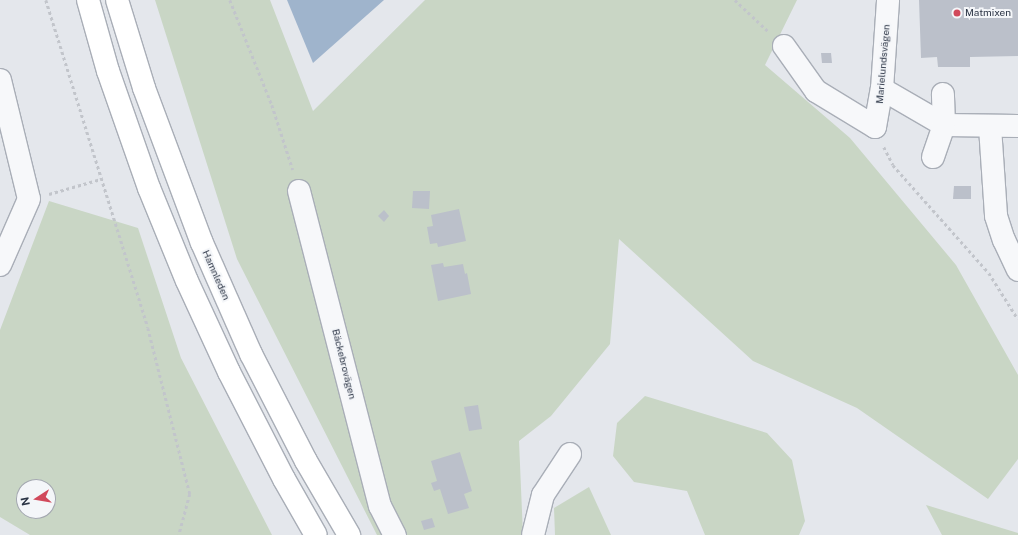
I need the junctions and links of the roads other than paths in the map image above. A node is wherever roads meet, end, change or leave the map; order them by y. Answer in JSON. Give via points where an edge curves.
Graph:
{"nodes":[{"id":1,"x":88,"y":0,"type":"edge"},
{"id":2,"x":117,"y":0,"type":"edge"},
{"id":3,"x":888,"y":0,"type":"edge"},
{"id":4,"x":784,"y":46,"type":"road end"},
{"id":5,"x":0,"y":80,"type":"edge"},
{"id":6,"x":882,"y":89,"type":"junction"},
{"id":7,"x":943,"y":94,"type":"dead end"},
{"id":8,"x":944,"y":125,"type":"junction"},
{"id":9,"x":1018,"y":126,"type":"edge"},
{"id":10,"x":990,"y":127,"type":"junction"},
{"id":11,"x":933,"y":157,"type":"dead end"},
{"id":12,"x":299,"y":191,"type":"road end"},
{"id":13,"x":1011,"y":240,"type":"edge"},
{"id":14,"x":0,"y":265,"type":"edge"},
{"id":15,"x":1018,"y":270,"type":"edge"},
{"id":16,"x":570,"y":454,"type":"dead end"},
{"id":17,"x":530,"y":534,"type":"edge"},
{"id":18,"x":316,"y":535,"type":"edge"},
{"id":19,"x":349,"y":535,"type":"edge"},
{"id":20,"x":395,"y":535,"type":"edge"}],
"edges":[{"from":1,"to":18,"type":"main road","via":[[108,71],[146,181],[186,281],[233,380]]},
{"from":2,"to":19,"type":"main road","name":"Hamnleden","via":[[144,88],[202,243],[251,354],[306,461]]},
{"from":3,"to":6,"type":"street","name":"Marielundsvägen"},
{"from":4,"to":6,"type":"street","name":"Marielundsvägen","via":[[816,91],[876,127]]},
{"from":5,"to":14,"type":"street","via":[[30,199]]},
{"from":6,"to":8,"type":"street"},
{"from":7,"to":8,"type":"street"},
{"from":8,"to":10,"type":"street"},
{"from":8,"to":11,"type":"street"},
{"from":9,"to":10,"type":"street"},
{"from":10,"to":13,"type":"street","via":[[996,216]]},
{"from":12,"to":20,"type":"street","name":"Bäckebrovägen","via":[[380,506]]},
{"from":13,"to":15,"type":"street"},
{"from":16,"to":17,"type":"street","via":[[543,495]]}]}
